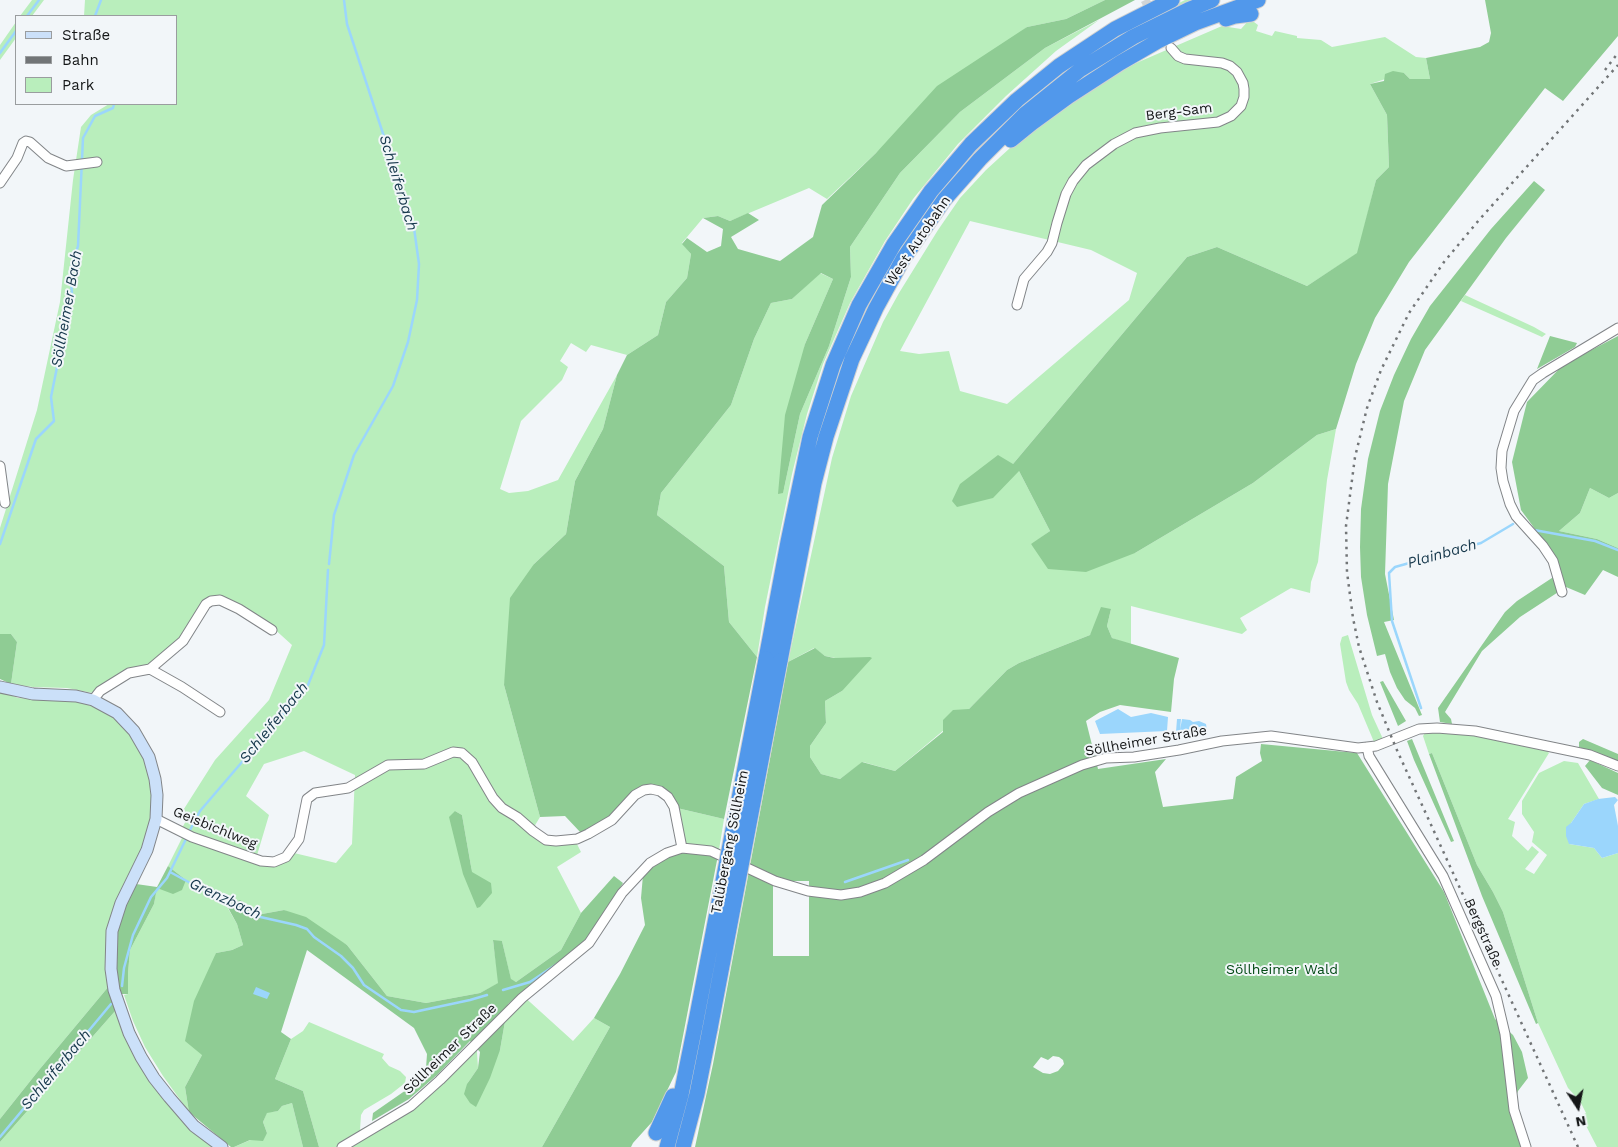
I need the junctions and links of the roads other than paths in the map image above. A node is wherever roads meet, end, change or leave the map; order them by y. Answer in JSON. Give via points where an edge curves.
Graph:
{"nodes":[{"id":1,"x":1172,"y":0,"type":"edge"},
{"id":2,"x":1212,"y":0,"type":"edge"},
{"id":3,"x":1254,"y":7,"type":"edge"},
{"id":4,"x":1173,"y":41,"type":"junction"},
{"id":5,"x":980,"y":159,"type":"junction"},
{"id":6,"x":94,"y":162,"type":"dead end"},
{"id":7,"x":0,"y":182,"type":"edge"},
{"id":8,"x":1017,"y":306,"type":"dead end"},
{"id":9,"x":1618,"y":328,"type":"edge"},
{"id":10,"x":0,"y":466,"type":"edge"},
{"id":11,"x":5,"y":503,"type":"dead end"},
{"id":12,"x":1562,"y":592,"type":"dead end"},
{"id":13,"x":272,"y":630,"type":"dead end"},
{"id":14,"x":773,"y":660,"type":"junction"},
{"id":15,"x":150,"y":669,"type":"junction"},
{"id":16,"x":0,"y":687,"type":"edge"},
{"id":17,"x":93,"y":700,"type":"junction"},
{"id":18,"x":220,"y":712,"type":"dead end"},
{"id":19,"x":1367,"y":747,"type":"junction"},
{"id":20,"x":1618,"y":766,"type":"edge"},
{"id":21,"x":156,"y":819,"type":"junction"},
{"id":22,"x":682,"y":848,"type":"junction"},
{"id":23,"x":702,"y":1027,"type":"junction"},
{"id":24,"x":688,"y":1063,"type":"junction"},
{"id":25,"x":656,"y":1133,"type":"dead end"},
{"id":26,"x":222,"y":1147,"type":"edge"},
{"id":27,"x":342,"y":1147,"type":"edge"},
{"id":28,"x":667,"y":1147,"type":"edge"},
{"id":29,"x":683,"y":1147,"type":"edge"},
{"id":30,"x":1526,"y":1147,"type":"edge"}],
"edges":[{"from":1,"to":14,"type":"highway","name":"West Autobahn","via":[[1115,29],[1059,66],[1017,100],[959,158],[894,244],[859,304],[833,365],[810,436],[788,542]]},
{"from":2,"to":5,"type":"highway","name":"West Autobahn","via":[[1133,37],[1081,69],[1025,114]]},
{"from":3,"to":4,"type":"highway"},
{"from":4,"to":5,"type":"highway","via":[[1158,41],[1112,68],[1039,118],[1005,146]]},
{"from":4,"to":8,"type":"street","name":"Berg-Sam","via":[[1178,56],[1222,63],[1238,72],[1244,89],[1241,106],[1218,122],[1135,133],[1086,165],[1066,194],[1052,243],[1024,278]]},
{"from":5,"to":14,"type":"highway","name":"West Autobahn","via":[[944,200],[903,259],[852,359],[826,437]]},
{"from":6,"to":7,"type":"street","via":[[66,166],[26,142]]},
{"from":9,"to":12,"type":"street","via":[[1533,380],[1514,411],[1502,451],[1501,468],[1510,504],[1553,561]]},
{"from":10,"to":11,"type":"street"},
{"from":13,"to":15,"type":"street","via":[[220,600],[211,600],[183,641]]},
{"from":14,"to":23,"type":"highway","name":"Talübergang Söllheim","bridge":true},
{"from":15,"to":17,"type":"street","via":[[129,672],[100,691]]},
{"from":15,"to":18,"type":"street"},
{"from":16,"to":17,"type":"street"},
{"from":17,"to":21,"type":"street","via":[[117,713],[134,731],[149,757],[156,787]]},
{"from":19,"to":20,"type":"street","name":"Söllheimer Straße","via":[[1404,734],[1437,728],[1474,731],[1590,755]]},
{"from":19,"to":22,"type":"street","name":"Söllheimer Straße","via":[[1271,736],[1134,757],[1106,758],[1019,792],[924,860],[885,883],[841,895],[788,886],[711,851]]},
{"from":19,"to":30,"type":"street","name":"Bergstraße","via":[[1369,756],[1442,876],[1496,996],[1505,1034],[1514,1110]]},
{"from":21,"to":22,"type":"street","name":"Geisbichlweg","via":[[192,837],[260,861],[274,862],[286,857],[299,839],[307,799],[315,793],[348,788],[388,765],[424,764],[453,752],[462,753],[472,762],[502,808],[546,840],[577,839],[588,834],[612,820],[635,795],[651,789],[668,797],[674,808]]},
{"from":21,"to":26,"type":"street","via":[[147,850],[121,902],[112,931],[114,990],[129,1033],[154,1078],[194,1126]]},
{"from":22,"to":27,"type":"street","name":"Söllheimer Straße","via":[[650,863],[622,893],[589,944],[522,998],[411,1106]]},
{"from":23,"to":24,"type":"highway"},
{"from":23,"to":29,"type":"highway","via":[[697,1094]]},
{"from":24,"to":25,"type":"highway","via":[[678,1077],[669,1107]]},
{"from":24,"to":28,"type":"highway"}]}
